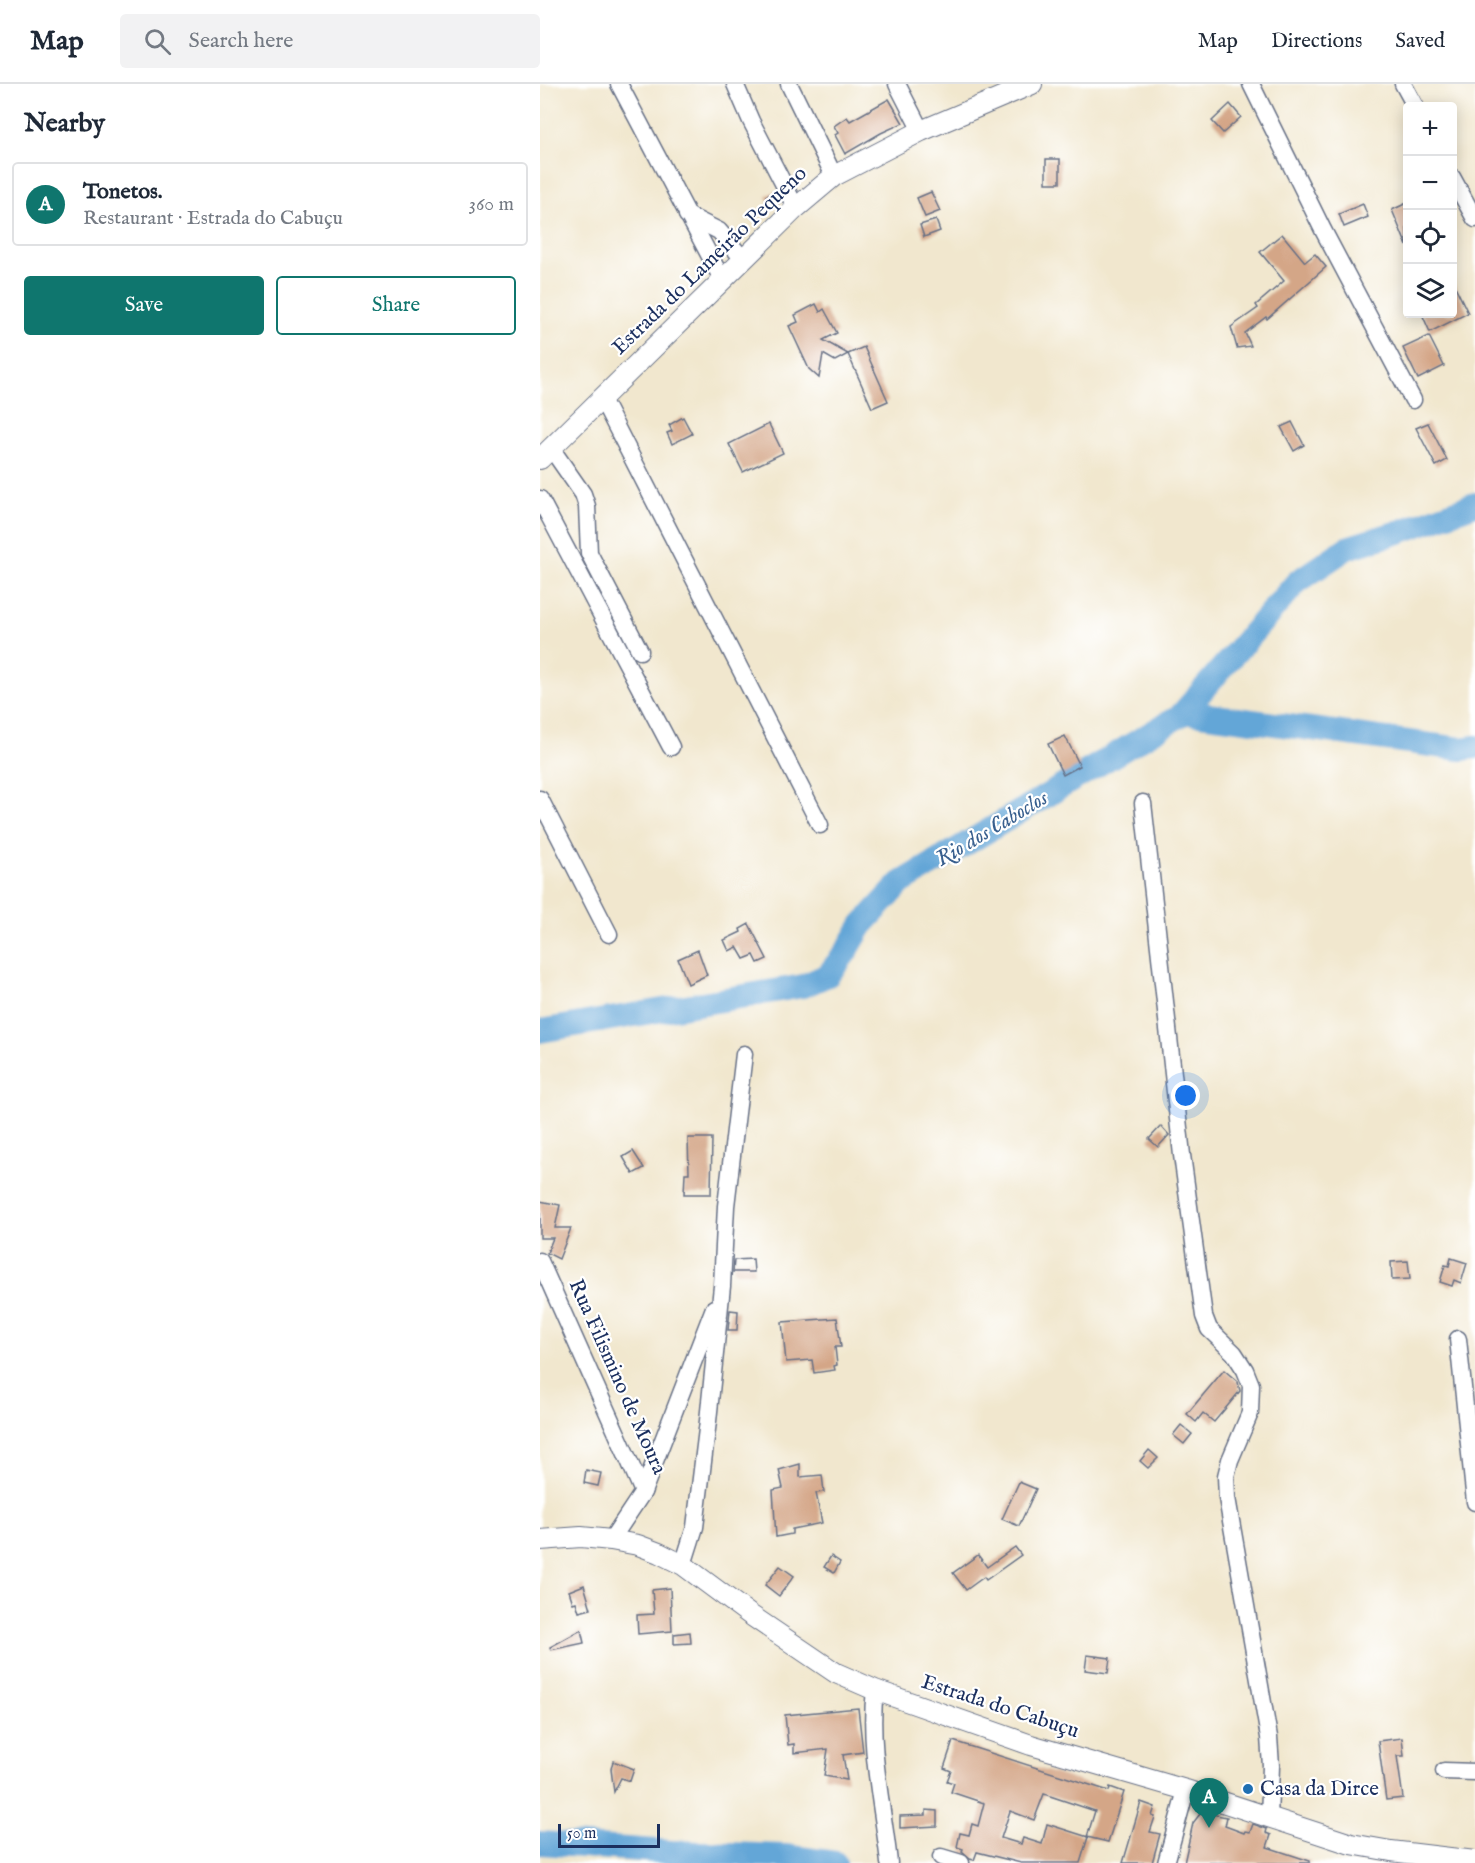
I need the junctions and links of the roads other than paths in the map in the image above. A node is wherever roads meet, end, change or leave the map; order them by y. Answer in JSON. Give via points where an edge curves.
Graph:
{"nodes":[{"id":1,"x":619,"y":84,"type":"edge"},
{"id":2,"x":735,"y":84,"type":"edge"},
{"id":3,"x":789,"y":84,"type":"edge"},
{"id":4,"x":897,"y":84,"type":"edge"},
{"id":5,"x":1251,"y":84,"type":"edge"},
{"id":6,"x":1404,"y":84,"type":"edge"},
{"id":7,"x":1019,"y":86,"type":"edge"},
{"id":8,"x":1413,"y":102,"type":"edge"},
{"id":9,"x":921,"y":131,"type":"junction"},
{"id":10,"x":834,"y":176,"type":"junction"},
{"id":11,"x":1457,"y":186,"type":"edge"},
{"id":12,"x":796,"y":208,"type":"junction"},
{"id":13,"x":687,"y":215,"type":"junction"},
{"id":14,"x":1475,"y":219,"type":"edge"},
{"id":15,"x":744,"y":260,"type":"junction"},
{"id":16,"x":723,"y":281,"type":"junction"},
{"id":17,"x":602,"y":399,"type":"junction"},
{"id":18,"x":1413,"y":400,"type":"dead end"},
{"id":19,"x":546,"y":453,"type":"edge"},
{"id":20,"x":540,"y":499,"type":"edge"},
{"id":21,"x":640,"y":651,"type":"dead end"},
{"id":22,"x":671,"y":747,"type":"dead end"},
{"id":23,"x":540,"y":798,"type":"edge"},
{"id":24,"x":1143,"y":803,"type":"dead end"},
{"id":25,"x":820,"y":825,"type":"dead end"},
{"id":26,"x":609,"y":934,"type":"dead end"},
{"id":27,"x":744,"y":1054,"type":"dead end"},
{"id":28,"x":540,"y":1261,"type":"edge"},
{"id":29,"x":722,"y":1286,"type":"junction"},
{"id":30,"x":1458,"y":1339,"type":"dead end"},
{"id":31,"x":1469,"y":1383,"type":"edge"},
{"id":32,"x":1474,"y":1482,"type":"edge"},
{"id":33,"x":643,"y":1492,"type":"junction"},
{"id":34,"x":1475,"y":1502,"type":"edge"},
{"id":35,"x":540,"y":1540,"type":"edge"},
{"id":36,"x":611,"y":1540,"type":"junction"},
{"id":37,"x":683,"y":1565,"type":"junction"},
{"id":38,"x":875,"y":1690,"type":"junction"},
{"id":39,"x":1444,"y":1771,"type":"dead end"},
{"id":40,"x":1475,"y":1772,"type":"edge"},
{"id":41,"x":1186,"y":1790,"type":"junction"},
{"id":42,"x":1269,"y":1818,"type":"junction"},
{"id":43,"x":888,"y":1857,"type":"edge"},
{"id":44,"x":941,"y":1857,"type":"dead end"},
{"id":45,"x":1475,"y":1861,"type":"edge"},
{"id":46,"x":961,"y":1863,"type":"edge"},
{"id":47,"x":1166,"y":1863,"type":"edge"}],
"edges":[{"from":1,"to":13,"type":"street"},
{"from":2,"to":12,"type":"street"},
{"from":3,"to":10,"type":"street"},
{"from":4,"to":9,"type":"street"},
{"from":5,"to":18,"type":"street"},
{"from":6,"to":8,"type":"street"},
{"from":7,"to":9,"type":"street","name":"Estrada do Lameirão Pequeno"},
{"from":9,"to":10,"type":"street","name":"Estrada do Lameirão Pequeno"},
{"from":10,"to":12,"type":"street","name":"Estrada do Lameirão Pequeno"},
{"from":11,"to":14,"type":"street"},
{"from":12,"to":15,"type":"street","name":"Estrada do Lameirão Pequeno"},
{"from":13,"to":15,"type":"street","via":[[719,231]]},
{"from":13,"to":16,"type":"street"},
{"from":15,"to":16,"type":"street","name":"Estrada do Lameirão Pequeno"},
{"from":16,"to":17,"type":"street","name":"Estrada do Lameirão Pequeno"},
{"from":17,"to":19,"type":"street","name":"Estrada do Lameirão Pequeno"},
{"from":17,"to":25,"type":"street"},
{"from":19,"to":21,"type":"street","via":[[583,494],[588,553]]},
{"from":20,"to":22,"type":"street"},
{"from":23,"to":26,"type":"street"},
{"from":24,"to":42,"type":"street","via":[[1204,1316],[1209,1329],[1234,1353],[1251,1385],[1250,1413],[1226,1476],[1269,1737]]},
{"from":27,"to":29,"type":"street","via":[[726,1206]]},
{"from":28,"to":33,"type":"street","name":"Rua Filismino de Moura"},
{"from":29,"to":33,"type":"street"},
{"from":29,"to":37,"type":"street","via":[[695,1527]]},
{"from":30,"to":31,"type":"street"},
{"from":31,"to":32,"type":"street"},
{"from":32,"to":34,"type":"street"},
{"from":33,"to":36,"type":"street","name":"Rua Filismino de Moura"},
{"from":35,"to":36,"type":"street","name":"Estrada do Cabuçu"},
{"from":36,"to":37,"type":"street","name":"Estrada do Cabuçu","via":[[638,1545]]},
{"from":37,"to":38,"type":"street","name":"Estrada do Cabuçu","via":[[800,1649]]},
{"from":38,"to":41,"type":"street","name":"Estrada do Cabuçu","via":[[1031,1744]]},
{"from":38,"to":43,"type":"street","via":[[873,1735]]},
{"from":39,"to":40,"type":"street"},
{"from":41,"to":42,"type":"street","name":"Estrada do Cabuçu"},
{"from":41,"to":47,"type":"street"},
{"from":42,"to":45,"type":"street","name":"Estrada do Cabuçu","via":[[1350,1844]]},
{"from":44,"to":46,"type":"street"}]}
